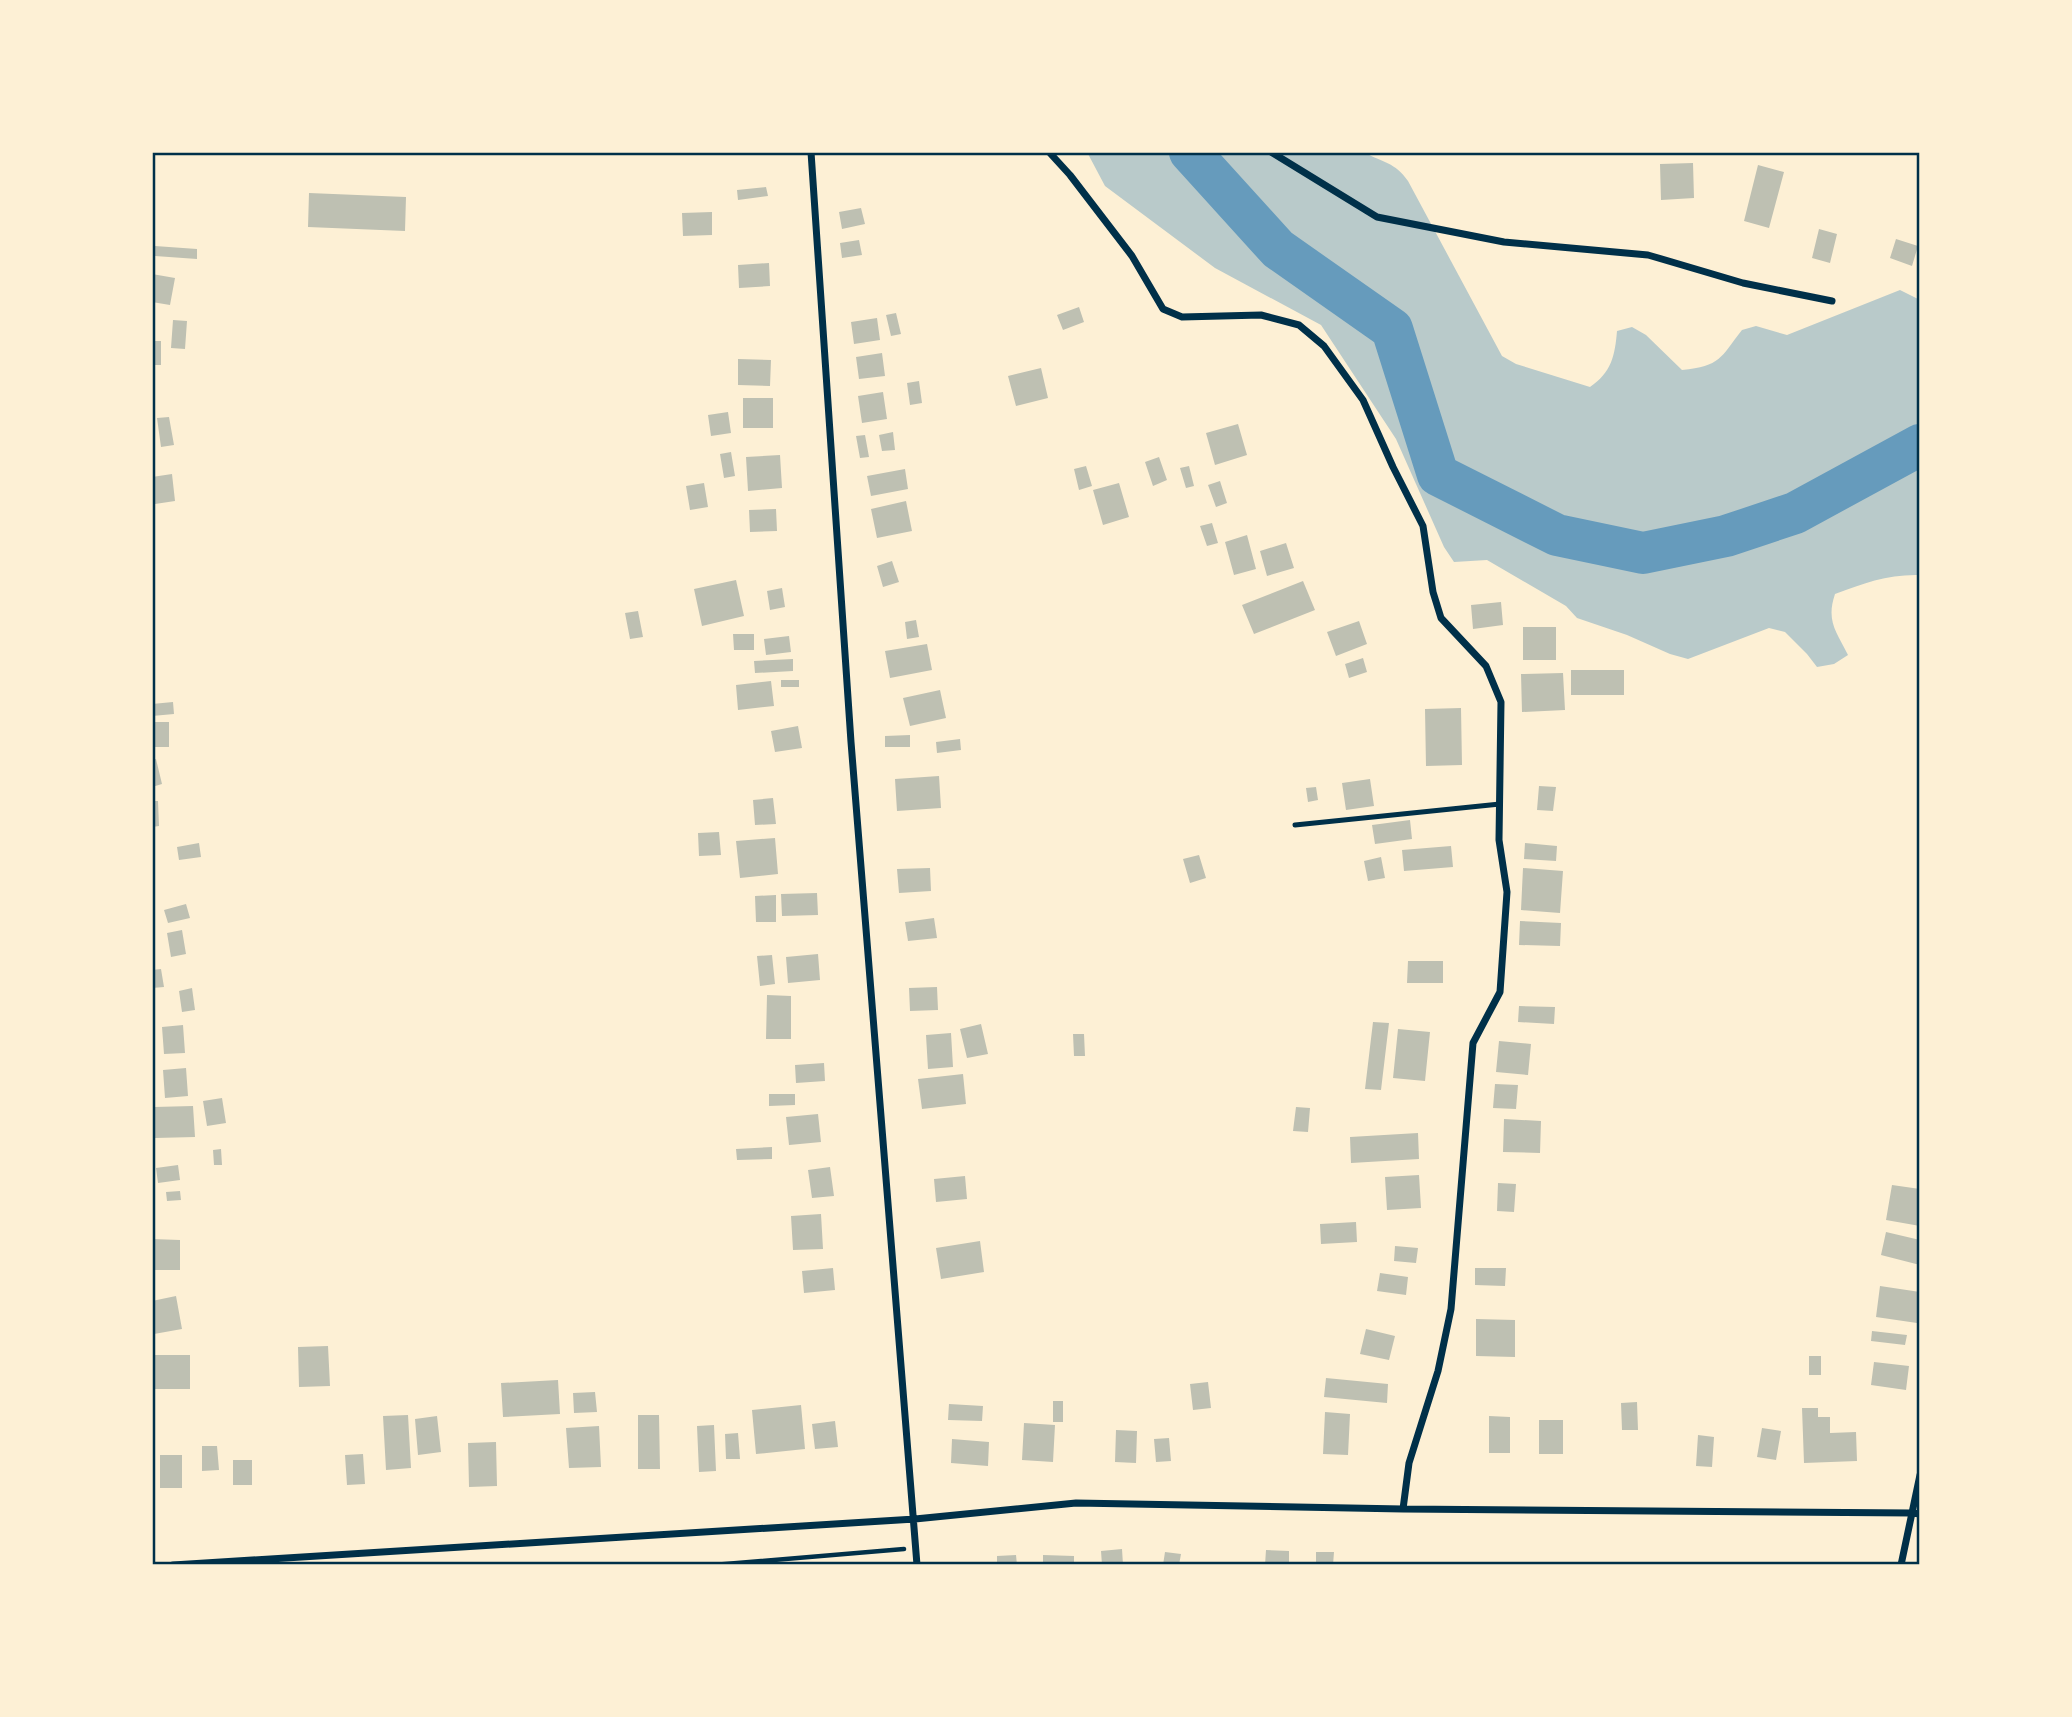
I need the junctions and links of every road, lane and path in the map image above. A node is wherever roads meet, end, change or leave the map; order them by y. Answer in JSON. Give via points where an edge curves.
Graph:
{"nodes":[{"id":1,"x":811,"y":152,"type":"edge"},
{"id":2,"x":1049,"y":152,"type":"edge"},
{"id":3,"x":1271,"y":152,"type":"edge"},
{"id":4,"x":1832,"y":301,"type":"dead end"},
{"id":5,"x":1500,"y":804,"type":"junction"},
{"id":6,"x":1295,"y":825,"type":"dead end"},
{"id":7,"x":1920,"y":1475,"type":"edge"},
{"id":8,"x":1403,"y":1509,"type":"junction"},
{"id":9,"x":1916,"y":1513,"type":"edge"},
{"id":10,"x":915,"y":1519,"type":"junction"},
{"id":11,"x":916,"y":1548,"type":"junction"},
{"id":12,"x":173,"y":1565,"type":"edge"},
{"id":13,"x":713,"y":1565,"type":"edge"},
{"id":14,"x":917,"y":1565,"type":"edge"},
{"id":15,"x":1901,"y":1565,"type":"edge"}],
"edges":[{"from":1,"to":10,"type":"street","via":[[850,728]]},
{"from":2,"to":5,"type":"street","via":[[1132,256],[1163,309],[1182,317],[1261,315],[1298,326],[1324,346],[1363,400],[1423,526],[1441,618],[1486,666],[1501,702]]},
{"from":3,"to":4,"type":"street","via":[[1377,217],[1504,242],[1648,256],[1743,283]]},
{"from":5,"to":6,"type":"lane"},
{"from":5,"to":8,"type":"street","via":[[1499,840],[1507,892],[1500,992],[1473,1043],[1451,1309],[1438,1371],[1409,1463]]},
{"from":7,"to":9,"type":"street"},
{"from":8,"to":9,"type":"street"},
{"from":8,"to":10,"type":"street","via":[[1076,1503]]},
{"from":9,"to":15,"type":"street"},
{"from":10,"to":11,"type":"street"},
{"from":10,"to":12,"type":"street"},
{"from":11,"to":13,"type":"path"},
{"from":11,"to":14,"type":"street"}]}
